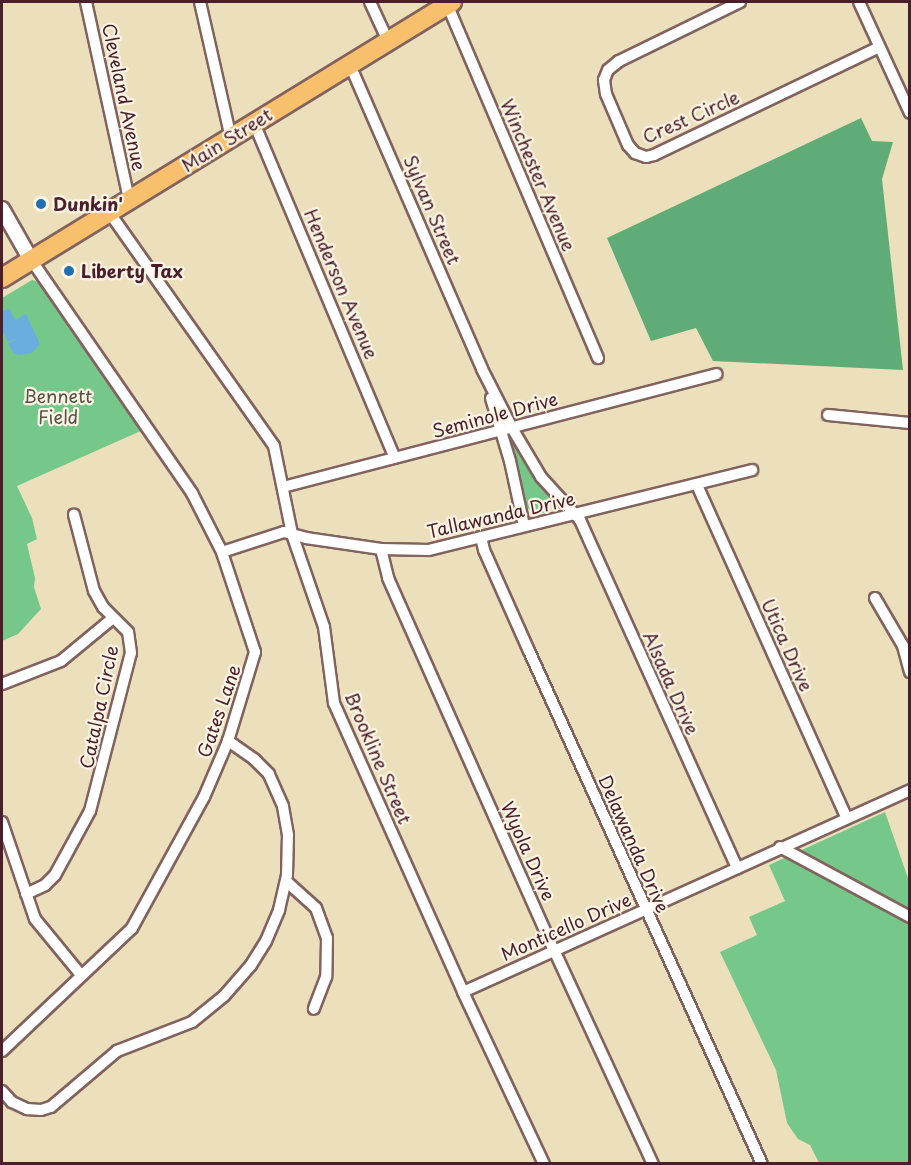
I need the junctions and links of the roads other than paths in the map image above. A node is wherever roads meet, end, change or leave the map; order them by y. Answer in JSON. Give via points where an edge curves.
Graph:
{"nodes":[{"id":1,"x":86,"y":2,"type":"edge"},
{"id":2,"x":200,"y":2,"type":"edge"},
{"id":3,"x":370,"y":2,"type":"edge"},
{"id":4,"x":740,"y":2,"type":"edge"},
{"id":5,"x":859,"y":2,"type":"edge"},
{"id":6,"x":450,"y":3,"type":"edge"},
{"id":7,"x":388,"y":41,"type":"junction"},
{"id":8,"x":879,"y":47,"type":"junction"},
{"id":9,"x":350,"y":65,"type":"junction"},
{"id":10,"x":909,"y":113,"type":"edge"},
{"id":11,"x":254,"y":123,"type":"junction"},
{"id":12,"x":231,"y":138,"type":"junction"},
{"id":13,"x":129,"y":200,"type":"junction"},
{"id":14,"x":2,"y":209,"type":"edge"},
{"id":15,"x":110,"y":212,"type":"junction"},
{"id":16,"x":31,"y":260,"type":"junction"},
{"id":17,"x":2,"y":279,"type":"edge"},
{"id":18,"x":598,"y":358,"type":"dead end"},
{"id":19,"x":716,"y":374,"type":"dead end"},
{"id":20,"x":828,"y":415,"type":"dead end"},
{"id":21,"x":909,"y":423,"type":"edge"},
{"id":22,"x":506,"y":430,"type":"junction"},
{"id":23,"x":395,"y":458,"type":"junction"},
{"id":24,"x":752,"y":470,"type":"dead end"},
{"id":25,"x":697,"y":485,"type":"junction"},
{"id":26,"x":283,"y":487,"type":"junction"},
{"id":27,"x":574,"y":513,"type":"junction"},
{"id":28,"x":74,"y":515,"type":"dead end"},
{"id":29,"x":524,"y":526,"type":"junction"},
{"id":30,"x":292,"y":534,"type":"junction"},
{"id":31,"x":482,"y":537,"type":"junction"},
{"id":32,"x":381,"y":549,"type":"junction"},
{"id":33,"x":222,"y":552,"type":"junction"},
{"id":34,"x":875,"y":598,"type":"dead end"},
{"id":35,"x":113,"y":618,"type":"junction"},
{"id":36,"x":909,"y":672,"type":"edge"},
{"id":37,"x":2,"y":684,"type":"edge"},
{"id":38,"x":228,"y":741,"type":"junction"},
{"id":39,"x":909,"y":790,"type":"edge"},
{"id":40,"x":847,"y":818,"type":"junction"},
{"id":41,"x":2,"y":822,"type":"edge"},
{"id":42,"x":780,"y":847,"type":"junction"},
{"id":43,"x":737,"y":868,"type":"junction"},
{"id":44,"x":286,"y":881,"type":"junction"},
{"id":45,"x":26,"y":894,"type":"junction"},
{"id":46,"x":646,"y":909,"type":"junction"},
{"id":47,"x":909,"y":917,"type":"edge"},
{"id":48,"x":554,"y":950,"type":"junction"},
{"id":49,"x":81,"y":975,"type":"junction"},
{"id":50,"x":463,"y":992,"type":"junction"},
{"id":51,"x":314,"y":1009,"type":"dead end"},
{"id":52,"x":2,"y":1050,"type":"edge"},
{"id":53,"x":2,"y":1091,"type":"edge"},
{"id":54,"x":544,"y":1164,"type":"edge"},
{"id":55,"x":653,"y":1164,"type":"edge"},
{"id":56,"x":762,"y":1164,"type":"edge"}],
"edges":[{"from":1,"to":13,"type":"street","name":"Cleveland Avenue"},
{"from":2,"to":12,"type":"street"},
{"from":3,"to":7,"type":"street"},
{"from":4,"to":8,"type":"street","name":"Crest Circle","via":[[608,70],[603,85],[635,153],[654,155]]},
{"from":5,"to":8,"type":"street"},
{"from":6,"to":7,"type":"highway","name":"Main Street"},
{"from":6,"to":18,"type":"street","name":"Winchester Avenue"},
{"from":7,"to":9,"type":"highway","name":"Main Street"},
{"from":8,"to":10,"type":"street"},
{"from":9,"to":11,"type":"highway","name":"Main Street"},
{"from":9,"to":22,"type":"street","name":"Sylvan Street"},
{"from":11,"to":12,"type":"highway","name":"Main Street"},
{"from":11,"to":23,"type":"street","name":"Henderson Avenue"},
{"from":12,"to":13,"type":"highway","name":"Main Street"},
{"from":13,"to":15,"type":"highway","name":"Main Street"},
{"from":14,"to":16,"type":"street"},
{"from":15,"to":16,"type":"highway","name":"Main Street"},
{"from":15,"to":26,"type":"street","name":"Brookline Street","via":[[274,446]]},
{"from":16,"to":17,"type":"highway","name":"Main Street"},
{"from":16,"to":33,"type":"street","name":"Gates Lane","via":[[182,477]]},
{"from":19,"to":22,"type":"street","name":"Seminole Drive"},
{"from":20,"to":21,"type":"street"},
{"from":22,"to":23,"type":"street","name":"Seminole Drive"},
{"from":22,"to":27,"type":"street","name":"Sylvan Street"},
{"from":22,"to":29,"type":"street","name":"Sylvan Street"},
{"from":23,"to":26,"type":"street","name":"Seminole Drive"},
{"from":24,"to":25,"type":"street","name":"Tallawanda Drive"},
{"from":25,"to":27,"type":"street","name":"Tallawanda Drive"},
{"from":25,"to":40,"type":"street","name":"Utica Drive"},
{"from":26,"to":30,"type":"street","name":"Brookline Street"},
{"from":27,"to":29,"type":"street","name":"Tallawanda Drive"},
{"from":27,"to":43,"type":"street","name":"Alsada Drive"},
{"from":28,"to":35,"type":"street","name":"Catalpa Circle","via":[[94,591]]},
{"from":29,"to":31,"type":"street","name":"Tallawanda Drive"},
{"from":30,"to":32,"type":"street","name":"Tallawanda Drive"},
{"from":30,"to":33,"type":"street","name":"Tallawanda Drive","via":[[284,532]]},
{"from":30,"to":50,"type":"street","name":"Brookline Street","via":[[324,627],[334,703]]},
{"from":31,"to":32,"type":"street","name":"Tallawanda Drive","via":[[429,550]]},
{"from":31,"to":46,"type":"street","name":"Delawanda Drive","via":[[484,550]]},
{"from":32,"to":48,"type":"street","name":"Wyola Drive","via":[[388,578]]},
{"from":33,"to":38,"type":"street","name":"Gates Lane","via":[[255,652]]},
{"from":34,"to":36,"type":"street","via":[[903,646]]},
{"from":35,"to":37,"type":"street","via":[[61,661]]},
{"from":35,"to":45,"type":"street","name":"Catalpa Circle","via":[[128,632],[132,653],[96,799],[56,875]]},
{"from":38,"to":44,"type":"street","via":[[264,769],[277,789],[288,835]]},
{"from":38,"to":49,"type":"street","name":"Gates Lane","via":[[204,796],[132,928]]},
{"from":39,"to":40,"type":"street","name":"Monticello Drive"},
{"from":40,"to":42,"type":"street","name":"Monticello Drive"},
{"from":41,"to":45,"type":"street"},
{"from":42,"to":43,"type":"street","name":"Monticello Drive"},
{"from":42,"to":47,"type":"street"},
{"from":43,"to":46,"type":"street","name":"Monticello Drive"},
{"from":44,"to":51,"type":"street","via":[[316,908],[327,938],[328,969]]},
{"from":44,"to":53,"type":"street","via":[[279,910],[262,949],[232,988],[203,1014],[177,1029],[117,1051],[51,1107],[27,1109],[12,1102]]},
{"from":45,"to":49,"type":"street","via":[[37,924]]},
{"from":46,"to":48,"type":"street","name":"Monticello Drive"},
{"from":46,"to":56,"type":"street","name":"Delawanda Drive"},
{"from":48,"to":50,"type":"street","name":"Monticello Drive"},
{"from":48,"to":55,"type":"street","name":"Wyola Drive"},
{"from":49,"to":52,"type":"street","name":"Gates Lane"},
{"from":50,"to":54,"type":"street","name":"Brookline Street"}]}
